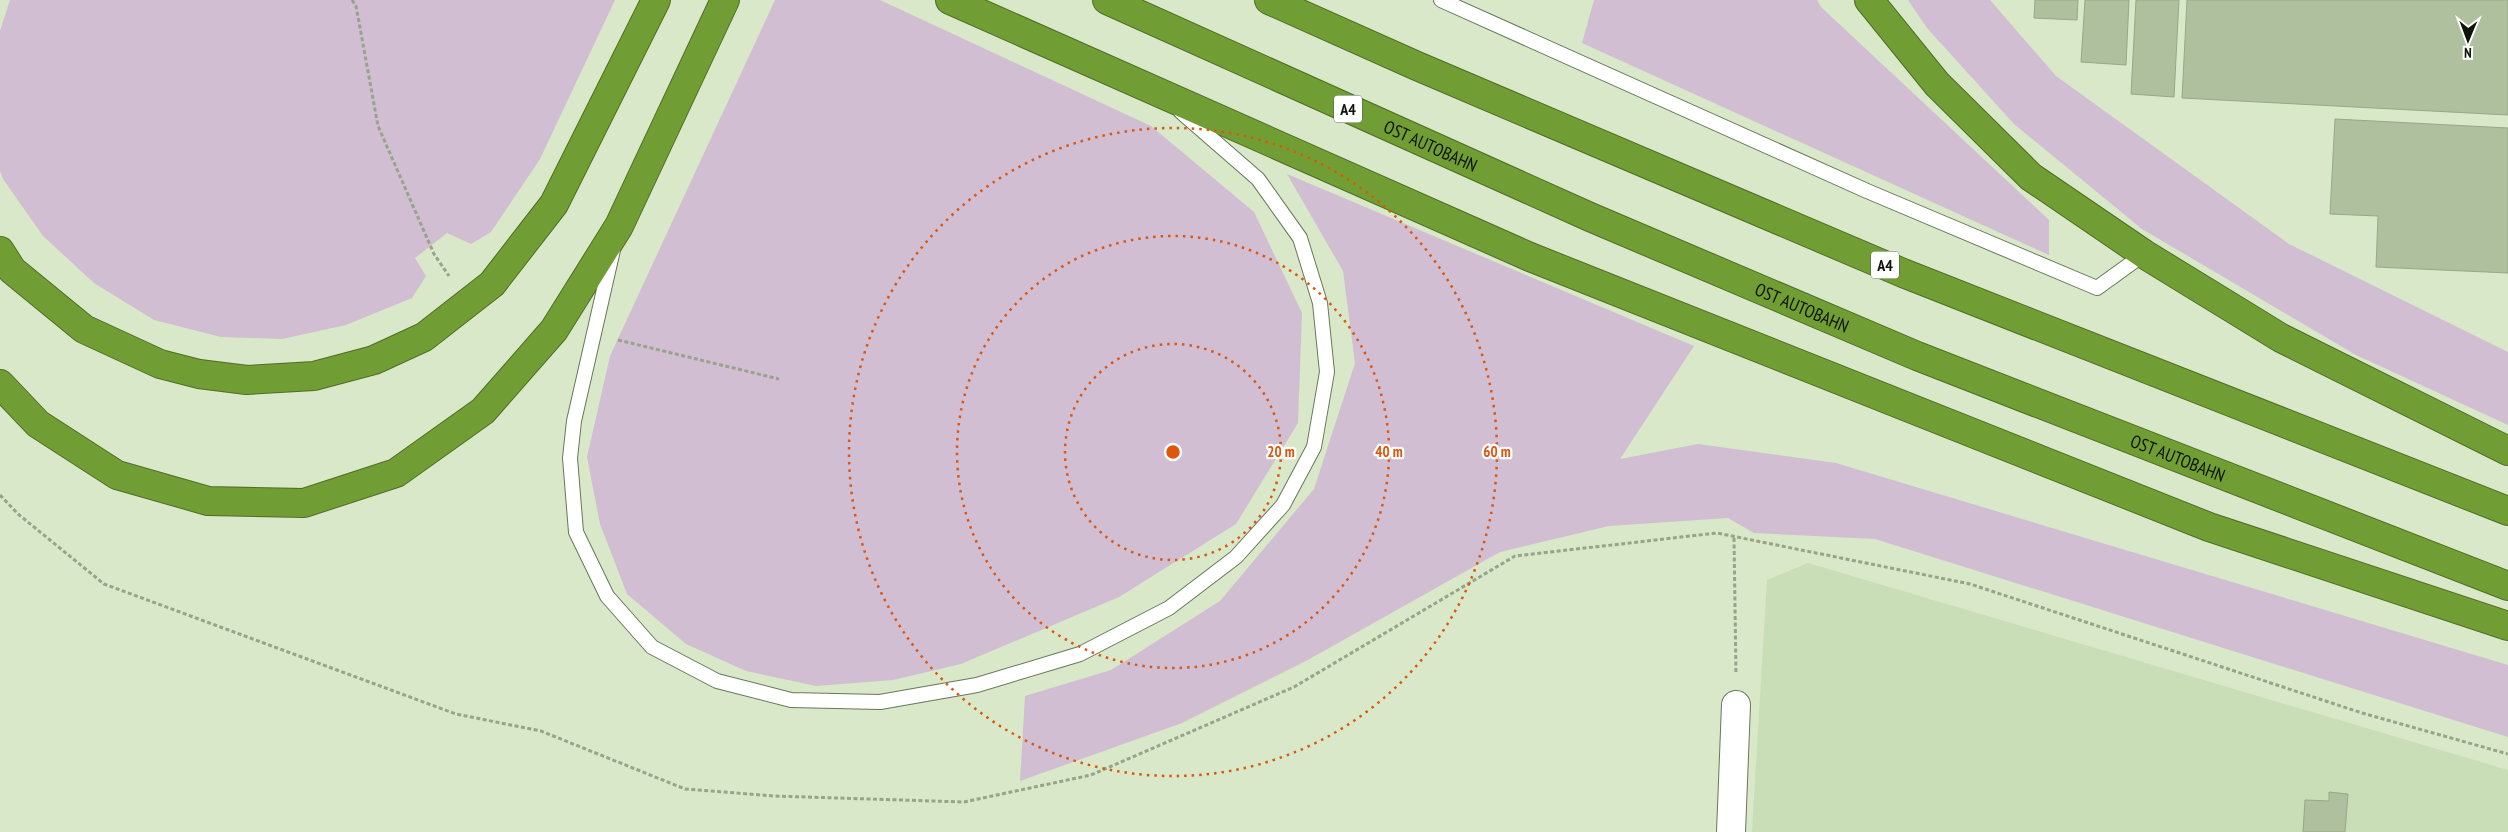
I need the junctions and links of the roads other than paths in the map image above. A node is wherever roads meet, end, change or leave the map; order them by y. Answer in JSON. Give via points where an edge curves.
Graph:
{"nodes":[{"id":1,"x":656,"y":0,"type":"edge"},
{"id":2,"x":726,"y":0,"type":"edge"},
{"id":3,"x":950,"y":0,"type":"edge"},
{"id":4,"x":1107,"y":0,"type":"edge"},
{"id":5,"x":1269,"y":0,"type":"edge"},
{"id":6,"x":1441,"y":0,"type":"edge"},
{"id":7,"x":1869,"y":0,"type":"edge"},
{"id":8,"x":1160,"y":93,"type":"junction"},
{"id":9,"x":619,"y":226,"type":"junction"},
{"id":10,"x":0,"y":251,"type":"edge"},
{"id":11,"x":2144,"y":254,"type":"junction"},
{"id":12,"x":0,"y":384,"type":"edge"},
{"id":13,"x":2508,"y":451,"type":"edge"},
{"id":14,"x":2508,"y":511,"type":"edge"},
{"id":15,"x":2508,"y":586,"type":"edge"},
{"id":16,"x":2508,"y":626,"type":"edge"},
{"id":17,"x":1736,"y":705,"type":"road end"},
{"id":18,"x":1731,"y":832,"type":"edge"}],
"edges":[{"from":1,"to":10,"type":"highway","via":[[554,204],[492,284],[424,338],[374,360],[314,376],[247,380],[199,374],[160,364],[84,329],[12,270]]},
{"from":2,"to":9,"type":"highway"},
{"from":3,"to":8,"type":"highway"},
{"from":4,"to":15,"type":"highway","name":"OST AUTOBAHN","number":"A4","via":[[1590,217],[1917,356]]},
{"from":5,"to":14,"type":"highway","number":"A4","via":[[1903,273]]},
{"from":6,"to":11,"type":"lane","via":[[1867,190],[2097,288]]},
{"from":7,"to":11,"type":"highway","via":[[1937,84],[2031,177]]},
{"from":8,"to":9,"type":"lane","via":[[1258,179],[1300,238],[1320,303],[1327,372],[1314,447],[1283,505],[1236,557],[1169,608],[1080,654],[977,685],[880,702],[790,700],[718,682],[652,647],[607,596],[576,532],[570,458],[574,421]]},
{"from":8,"to":16,"type":"highway","via":[[1530,257],[2209,527]]},
{"from":9,"to":12,"type":"highway","via":[[554,330],[483,411],[396,472],[304,503],[208,501],[117,476],[38,424]]},
{"from":11,"to":13,"type":"highway","via":[[2281,338]]},
{"from":17,"to":18,"type":"street"}]}
